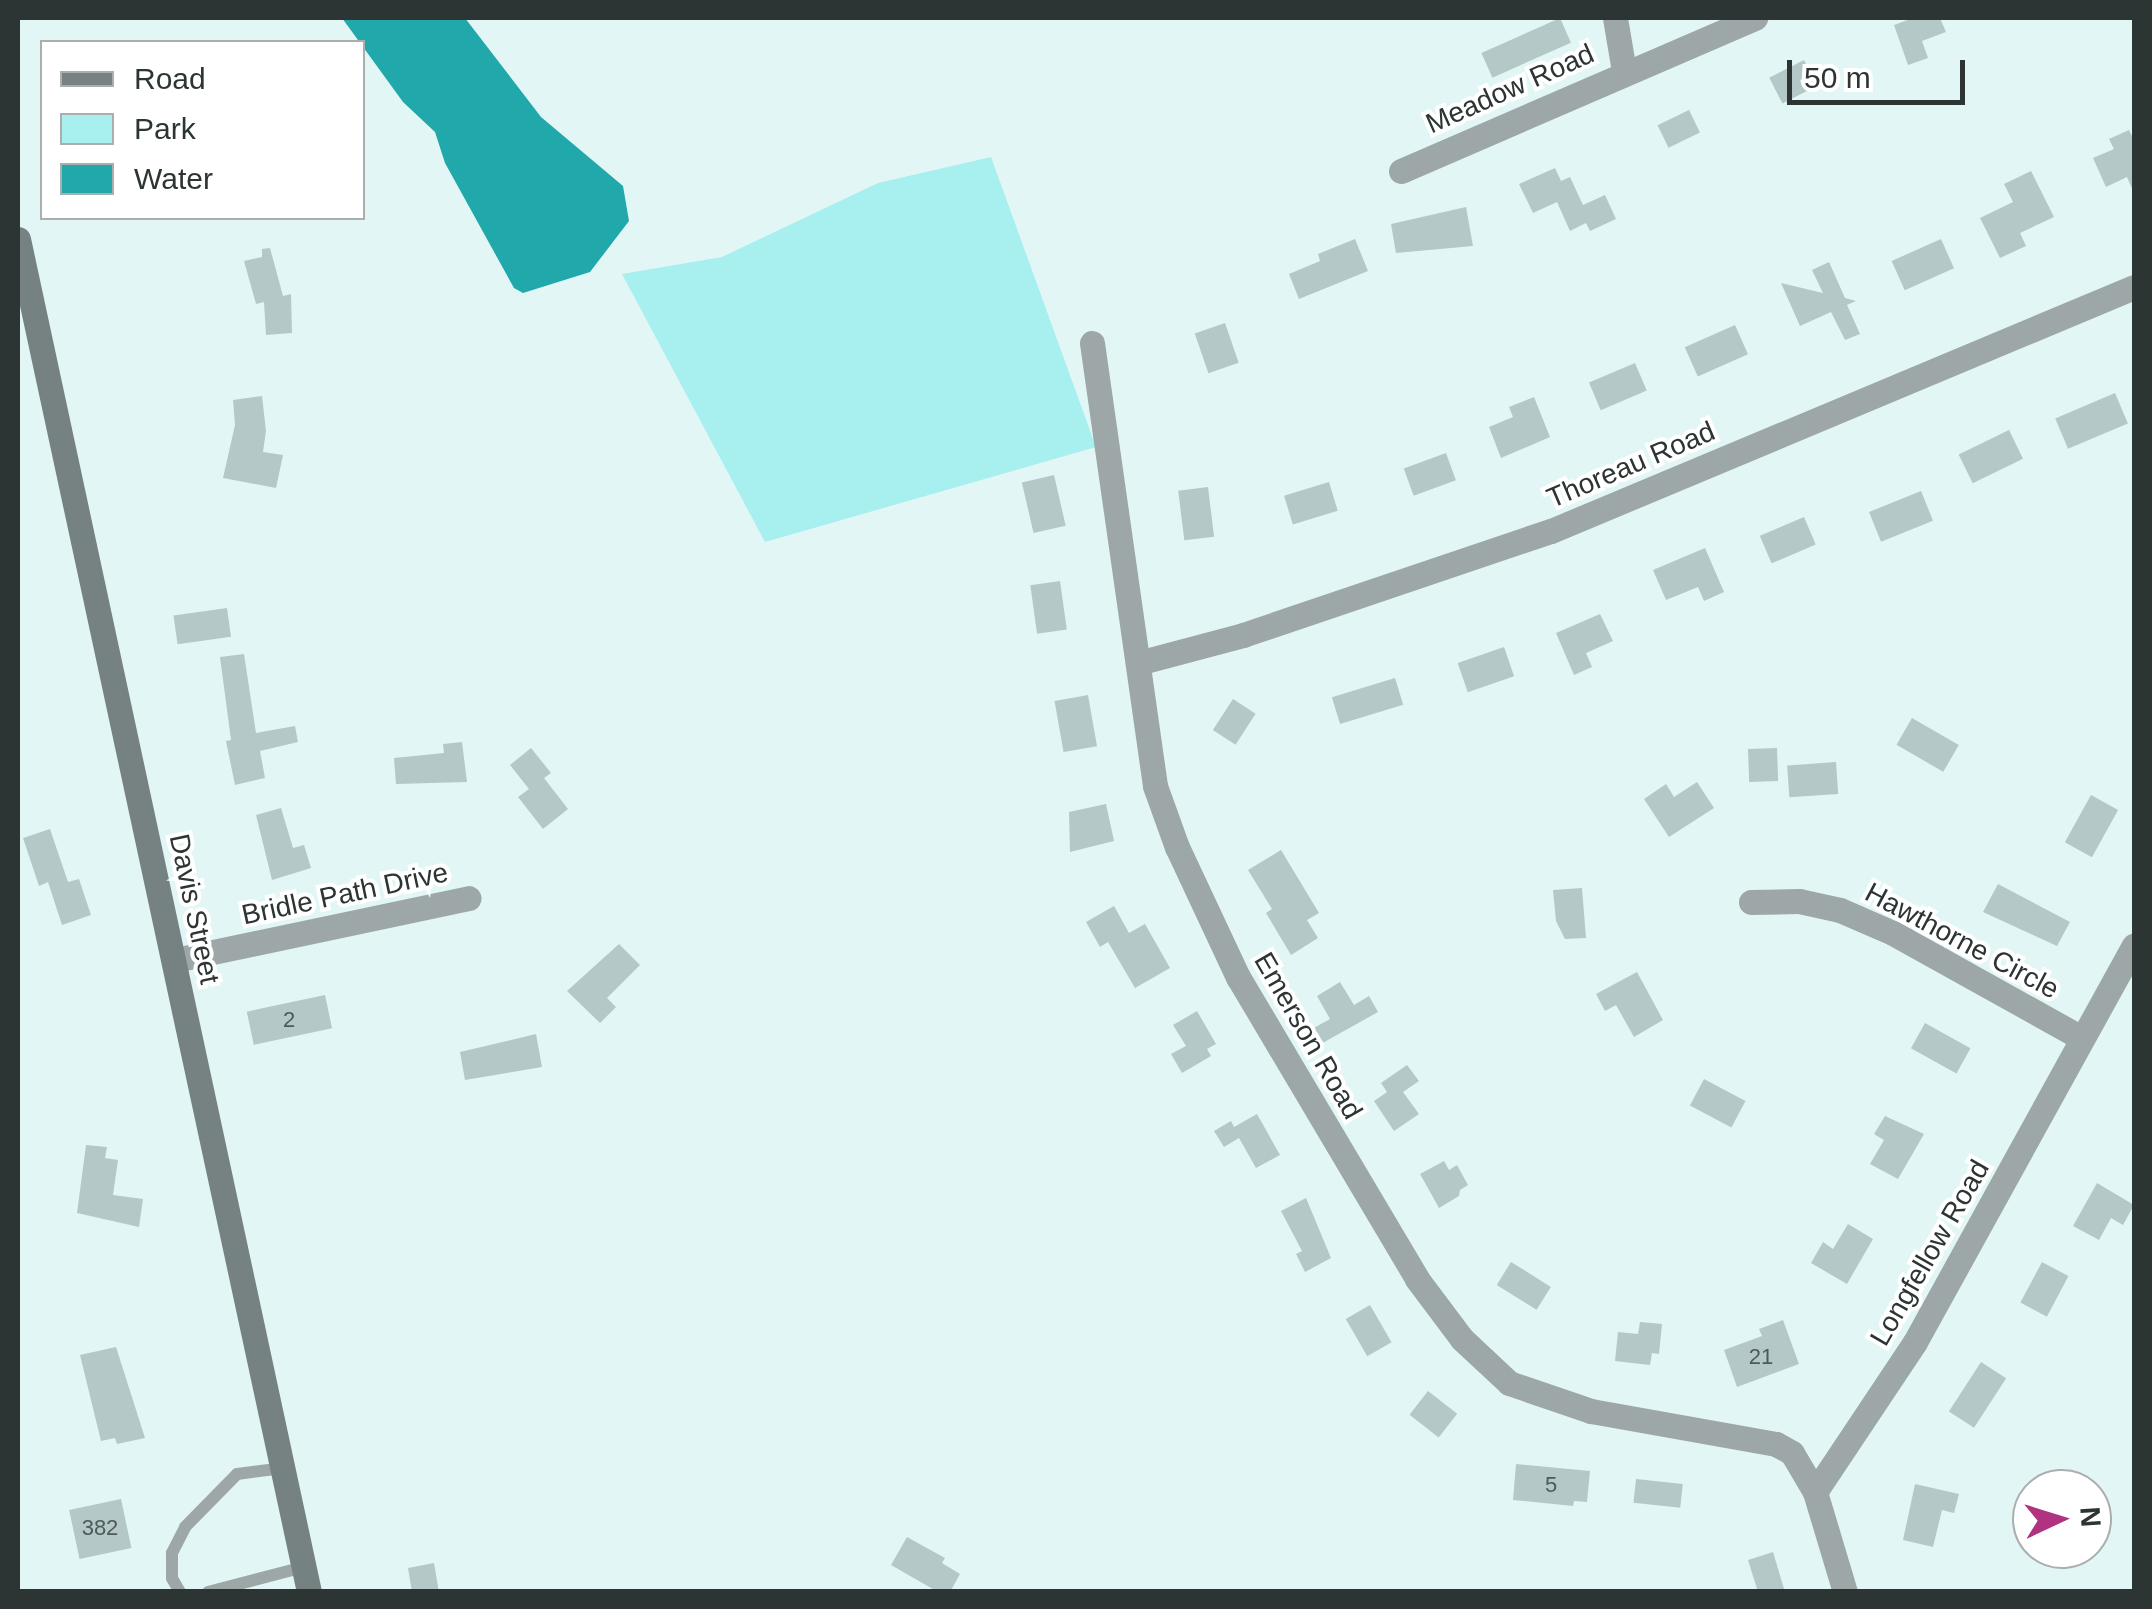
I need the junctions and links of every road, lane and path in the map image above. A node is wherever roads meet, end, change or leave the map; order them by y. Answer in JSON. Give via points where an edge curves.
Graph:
{"nodes":[{"id":1,"x":1615,"y":18,"type":"edge"},
{"id":2,"x":1755,"y":18,"type":"edge"},
{"id":3,"x":1624,"y":71,"type":"junction"},
{"id":4,"x":1400,"y":171,"type":"dead end"},
{"id":5,"x":18,"y":239,"type":"edge"},
{"id":6,"x":2134,"y":287,"type":"edge"},
{"id":7,"x":1092,"y":343,"type":"dead end"},
{"id":8,"x":1138,"y":663,"type":"junction"},
{"id":9,"x":469,"y":898,"type":"dead end"},
{"id":10,"x":1752,"y":902,"type":"dead end"},
{"id":11,"x":2134,"y":945,"type":"edge"},
{"id":12,"x":175,"y":960,"type":"junction"},
{"id":13,"x":2082,"y":1038,"type":"junction"},
{"id":14,"x":283,"y":1468,"type":"junction"},
{"id":15,"x":1815,"y":1492,"type":"junction"},
{"id":16,"x":307,"y":1579,"type":"edge"},
{"id":17,"x":180,"y":1592,"type":"edge"},
{"id":18,"x":208,"y":1592,"type":"edge"},
{"id":19,"x":1845,"y":1592,"type":"edge"}],
"edges":[{"from":1,"to":3,"type":"street"},
{"from":2,"to":3,"type":"street","name":"Meadow Road"},
{"from":3,"to":4,"type":"street","name":"Meadow Road"},
{"from":5,"to":12,"type":"street","name":"Davis Street"},
{"from":6,"to":8,"type":"street","name":"Thoreau Road","via":[[1551,531],[1243,635]]},
{"from":7,"to":8,"type":"street","name":"Emerson Road"},
{"from":8,"to":15,"type":"street","name":"Emerson Road","via":[[1155,786],[1204,911],[1394,1242],[1462,1339],[1510,1383],[1535,1395],[1776,1444],[1792,1452]]},
{"from":9,"to":12,"type":"street","name":"Bridle Path Drive"},
{"from":10,"to":13,"type":"street","name":"Hawthorne Circle","via":[[1799,901],[1840,910]]},
{"from":11,"to":13,"type":"street","name":"Longfellow Road"},
{"from":12,"to":14,"type":"street","name":"Davis Street"},
{"from":13,"to":15,"type":"street","name":"Longfellow Road","via":[[1915,1342]]},
{"from":14,"to":16,"type":"street","name":"Davis Street"},
{"from":14,"to":17,"type":"lane","via":[[237,1474],[185,1527],[172,1553],[172,1578]]},
{"from":15,"to":19,"type":"street"},
{"from":16,"to":18,"type":"lane"}]}
